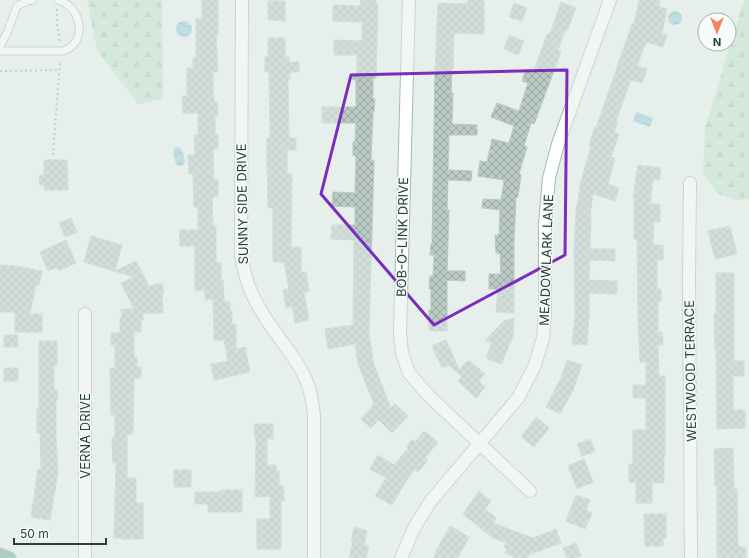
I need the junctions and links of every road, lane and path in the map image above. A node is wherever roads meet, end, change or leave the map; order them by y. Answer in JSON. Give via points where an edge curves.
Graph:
{"nodes":[{"id":1,"x":33,"y":0,"type":"edge"},
{"id":2,"x":242,"y":0,"type":"edge"},
{"id":3,"x":408,"y":0,"type":"edge"},
{"id":4,"x":610,"y":0,"type":"edge"},
{"id":5,"x":57,"y":3,"type":"edge"},
{"id":6,"x":0,"y":46,"type":"edge"},
{"id":7,"x":60,"y":46,"type":"dead end"},
{"id":8,"x":0,"y":51,"type":"edge"},
{"id":9,"x":60,"y":58,"type":"dead end"},
{"id":10,"x":0,"y":70,"type":"edge"},
{"id":11,"x":60,"y":70,"type":"junction"},
{"id":12,"x":53,"y":156,"type":"dead end"},
{"id":13,"x":690,"y":183,"type":"dead end"},
{"id":14,"x":85,"y":314,"type":"dead end"},
{"id":15,"x":479,"y":444,"type":"junction"},
{"id":16,"x":530,"y":491,"type":"dead end"},
{"id":17,"x":0,"y":554,"type":"edge"},
{"id":18,"x":10,"y":558,"type":"edge"},
{"id":19,"x":85,"y":558,"type":"edge"},
{"id":20,"x":314,"y":558,"type":"edge"},
{"id":21,"x":401,"y":558,"type":"edge"},
{"id":22,"x":692,"y":558,"type":"edge"}],
"edges":[{"from":1,"to":6,"type":"lane","via":[[17,6]]},
{"from":2,"to":20,"type":"street","name":"SUNNY SIDE DRIVE","via":[[243,266],[253,298],[307,380],[313,403]]},
{"from":3,"to":15,"type":"street","name":"BOB-O-LINK DRIVE","via":[[400,333],[402,353],[409,373]]},
{"from":4,"to":15,"type":"street","name":"MEADOWLARK LANE","via":[[558,144],[549,178],[545,224],[545,312],[535,365],[518,398]]},
{"from":5,"to":7,"type":"path"},
{"from":5,"to":8,"type":"lane","via":[[65,2],[77,16],[78,34],[72,45],[64,51]]},
{"from":9,"to":11,"type":"path"},
{"from":10,"to":11,"type":"path"},
{"from":11,"to":12,"type":"path"},
{"from":13,"to":22,"type":"street","name":"WESTWOOD TERRACE"},
{"from":14,"to":19,"type":"street","name":"VERNA DRIVE"},
{"from":15,"to":16,"type":"street","name":"BOB-O-LINK DRIVE"},
{"from":15,"to":21,"type":"street","name":"MEADOWLARK LANE","via":[[426,509],[414,528]]},
{"from":17,"to":18,"type":"main road"}]}
